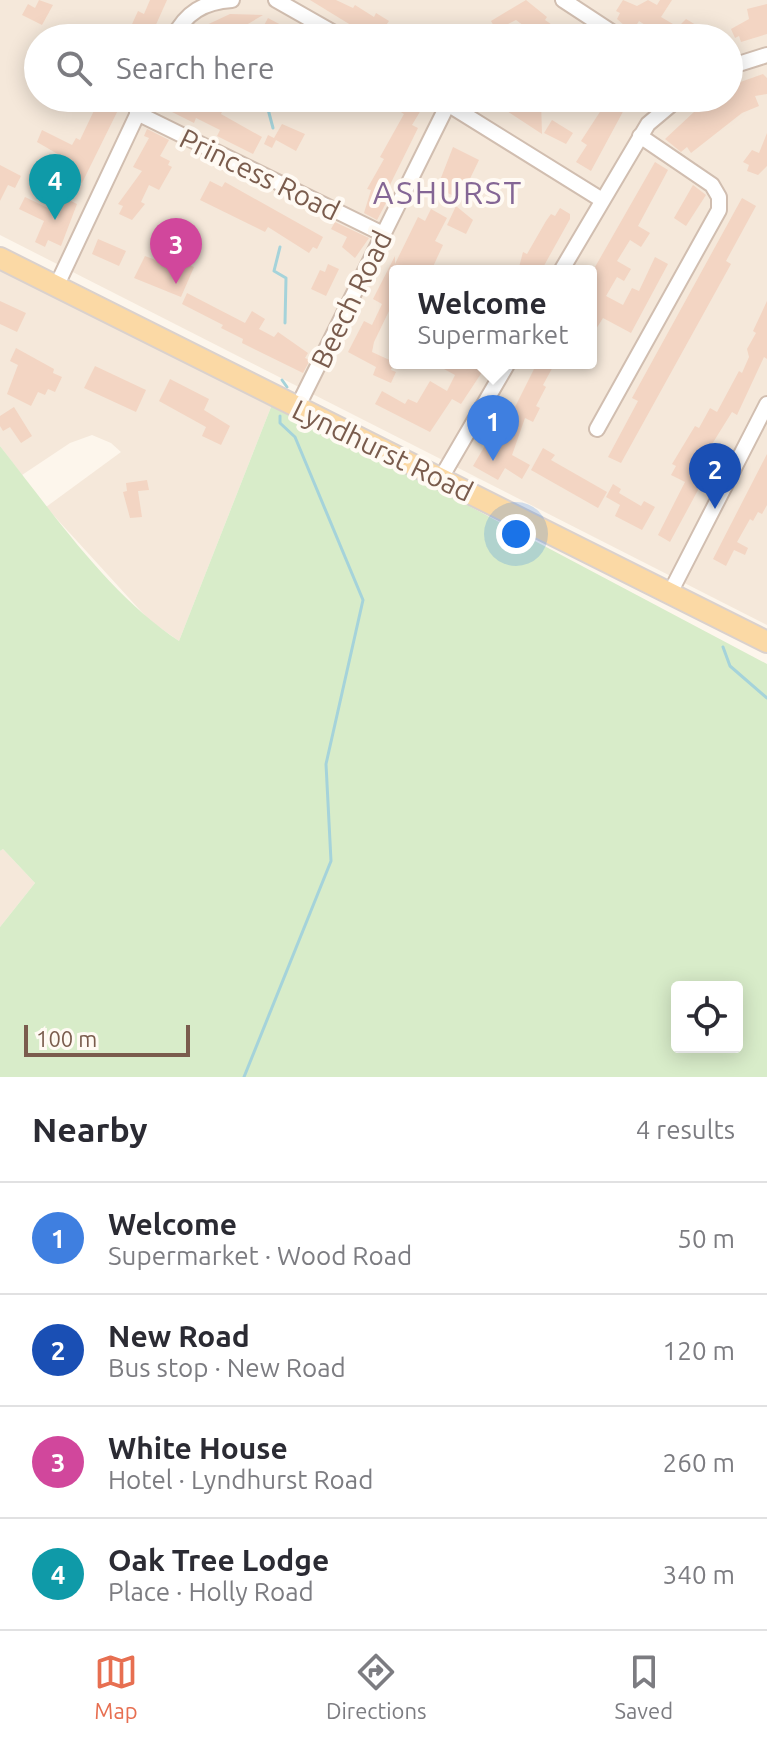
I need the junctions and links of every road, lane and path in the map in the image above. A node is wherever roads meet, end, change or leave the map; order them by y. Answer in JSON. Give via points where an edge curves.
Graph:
{"nodes":[{"id":1,"x":232,"y":0,"type":"edge"},
{"id":2,"x":276,"y":0,"type":"edge"},
{"id":3,"x":563,"y":0,"type":"edge"},
{"id":4,"x":181,"y":24,"type":"edge"},
{"id":5,"x":318,"y":24,"type":"edge"},
{"id":6,"x":600,"y":24,"type":"edge"},
{"id":7,"x":767,"y":55,"type":"edge"},
{"id":8,"x":743,"y":63,"type":"edge"},
{"id":9,"x":438,"y":112,"type":"edge"},
{"id":10,"x":461,"y":112,"type":"edge"},
{"id":11,"x":662,"y":112,"type":"edge"},
{"id":12,"x":137,"y":113,"type":"joint"},
{"id":13,"x":640,"y":136,"type":"junction"},
{"id":14,"x":602,"y":200,"type":"junction"},
{"id":15,"x":383,"y":234,"type":"junction"},
{"id":16,"x":0,"y":258,"type":"edge"},
{"id":17,"x":564,"y":265,"type":"edge"},
{"id":18,"x":56,"y":287,"type":"junction"},
{"id":19,"x":505,"y":369,"type":"edge"},
{"id":20,"x":767,"y":404,"type":"edge"},
{"id":21,"x":297,"y":408,"type":"junction"},
{"id":22,"x":597,"y":429,"type":"dead end"},
{"id":23,"x":441,"y":478,"type":"junction"},
{"id":24,"x":670,"y":593,"type":"junction"},
{"id":25,"x":767,"y":642,"type":"edge"}],
"edges":[{"from":1,"to":4,"type":"street","via":[[195,10]]},
{"from":2,"to":5,"type":"street"},
{"from":3,"to":6,"type":"street"},
{"from":7,"to":8,"type":"street"},
{"from":9,"to":15,"type":"street","name":"Beech Road"},
{"from":10,"to":14,"type":"street"},
{"from":11,"to":13,"type":"street"},
{"from":12,"to":15,"type":"street","name":"Princess Road"},
{"from":12,"to":18,"type":"street"},
{"from":13,"to":14,"type":"street"},
{"from":13,"to":22,"type":"street","via":[[712,185],[719,210],[611,417]]},
{"from":14,"to":17,"type":"street"},
{"from":15,"to":21,"type":"street","name":"Beech Road"},
{"from":16,"to":18,"type":"main road","name":"Lyndhurst Road"},
{"from":18,"to":21,"type":"main road","name":"Lyndhurst Road"},
{"from":19,"to":23,"type":"street"},
{"from":20,"to":24,"type":"street"},
{"from":21,"to":23,"type":"main road","name":"Lyndhurst Road"},
{"from":23,"to":24,"type":"main road","name":"Lyndhurst Road"},
{"from":24,"to":25,"type":"main road","name":"Lyndhurst Road"}]}
